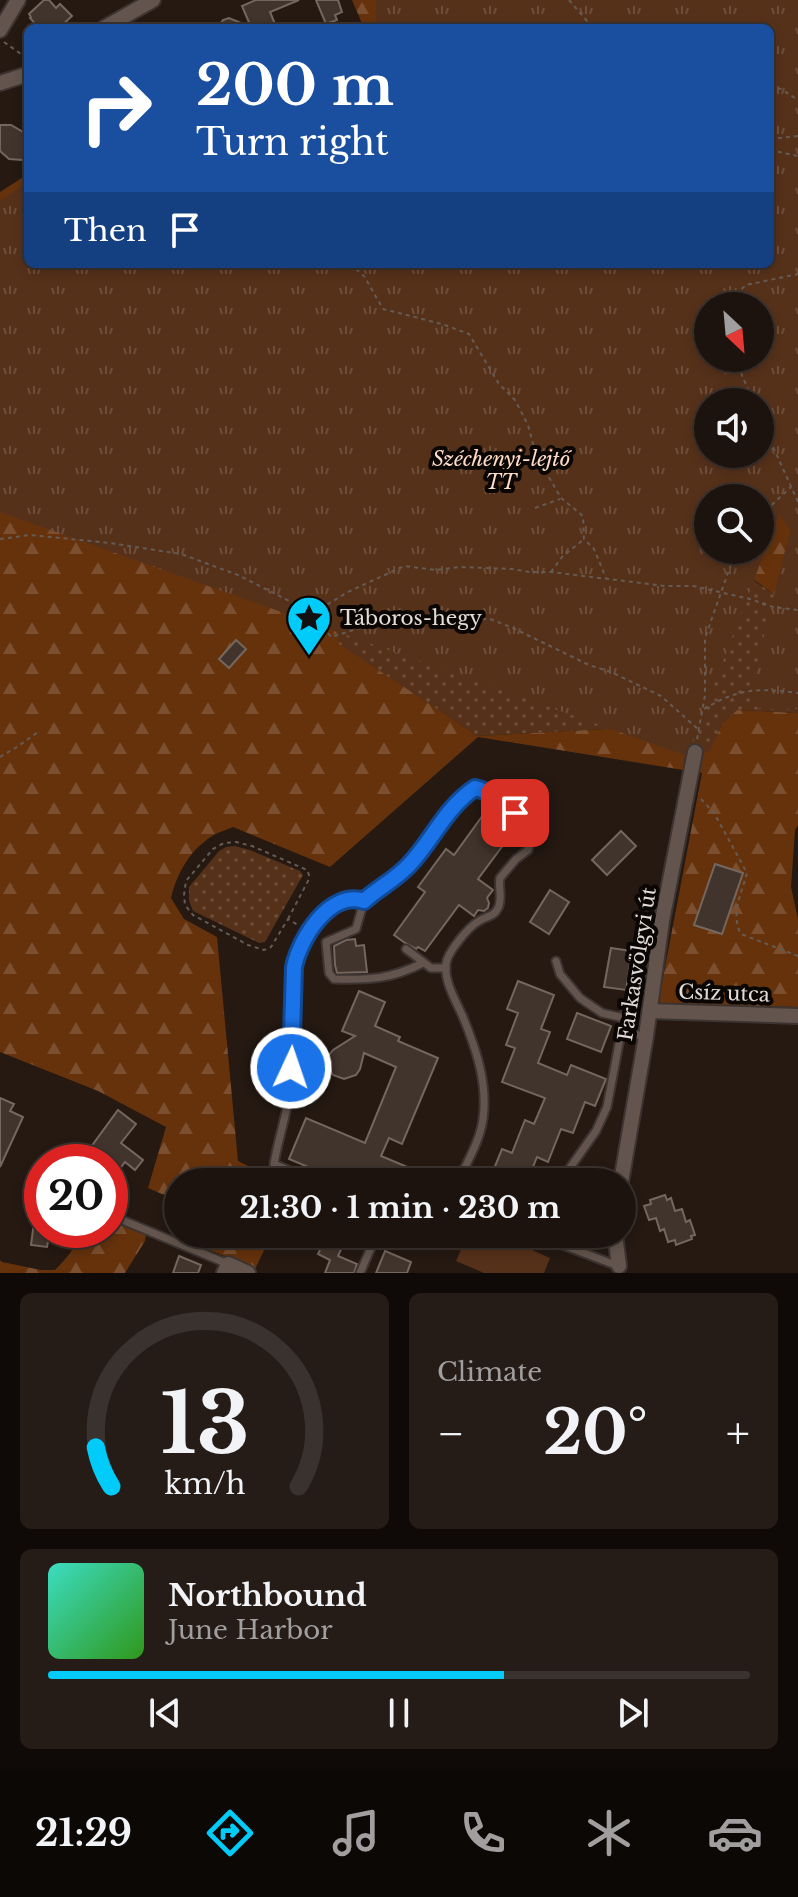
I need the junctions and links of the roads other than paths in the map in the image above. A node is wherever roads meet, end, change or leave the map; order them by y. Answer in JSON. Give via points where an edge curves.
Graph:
{"nodes":[{"id":1,"x":18,"y":0,"type":"edge"},
{"id":2,"x":153,"y":0,"type":"edge"},
{"id":3,"x":111,"y":24,"type":"edge"},
{"id":4,"x":0,"y":30,"type":"edge"},
{"id":5,"x":24,"y":75,"type":"edge"},
{"id":6,"x":0,"y":83,"type":"edge"},
{"id":7,"x":695,"y":752,"type":"road end"},
{"id":8,"x":364,"y":901,"type":"junction"},
{"id":9,"x":406,"y":949,"type":"dead end"},
{"id":10,"x":556,"y":961,"type":"dead end"},
{"id":11,"x":423,"y":963,"type":"junction"},
{"id":12,"x":446,"y":968,"type":"junction"},
{"id":13,"x":650,"y":1011,"type":"junction"},
{"id":14,"x":798,"y":1016,"type":"edge"},
{"id":15,"x":622,"y":1033,"type":"junction"},
{"id":16,"x":646,"y":1036,"type":"junction"},
{"id":17,"x":283,"y":1168,"type":"edge"},
{"id":18,"x":464,"y":1168,"type":"edge"},
{"id":19,"x":570,"y":1168,"type":"edge"},
{"id":20,"x":623,"y":1168,"type":"edge"},
{"id":21,"x":128,"y":1223,"type":"edge"},
{"id":22,"x":371,"y":1248,"type":"edge"},
{"id":23,"x":566,"y":1248,"type":"edge"},
{"id":24,"x":617,"y":1248,"type":"edge"},
{"id":25,"x":226,"y":1269,"type":"edge"},
{"id":26,"x":619,"y":1271,"type":"edge"},
{"id":27,"x":248,"y":1273,"type":"edge"},
{"id":28,"x":360,"y":1273,"type":"edge"}],
"edges":[{"from":1,"to":4,"type":"street"},
{"from":2,"to":3,"type":"street"},
{"from":5,"to":6,"type":"street"},
{"from":7,"to":13,"type":"street","name":"Farkasvölgyi út"},
{"from":8,"to":11,"type":"lane","via":[[356,929],[326,942],[334,979],[390,976]]},
{"from":8,"to":12,"type":"lane","via":[[408,866],[475,788],[526,821],[532,835],[528,850],[500,878],[498,910],[479,920],[448,955]]},
{"from":8,"to":17,"type":"lane","via":[[354,898],[329,908],[297,954],[290,1093],[274,1164]]},
{"from":9,"to":11,"type":"lane"},
{"from":10,"to":15,"type":"lane","via":[[580,998],[602,1013],[625,1015]]},
{"from":11,"to":12,"type":"lane"},
{"from":12,"to":18,"type":"lane","via":[[481,1068],[483,1120]]},
{"from":13,"to":14,"type":"street","name":"Csíz utca"},
{"from":13,"to":16,"type":"street","name":"Farkasvölgyi út"},
{"from":15,"to":16,"type":"lane"},
{"from":15,"to":19,"type":"lane","via":[[607,1107]]},
{"from":16,"to":20,"type":"street","name":"Farkasvölgyi út"},
{"from":21,"to":25,"type":"lane"},
{"from":22,"to":28,"type":"lane"},
{"from":23,"to":26,"type":"lane"},
{"from":24,"to":26,"type":"street"},
{"from":25,"to":27,"type":"street"}]}
